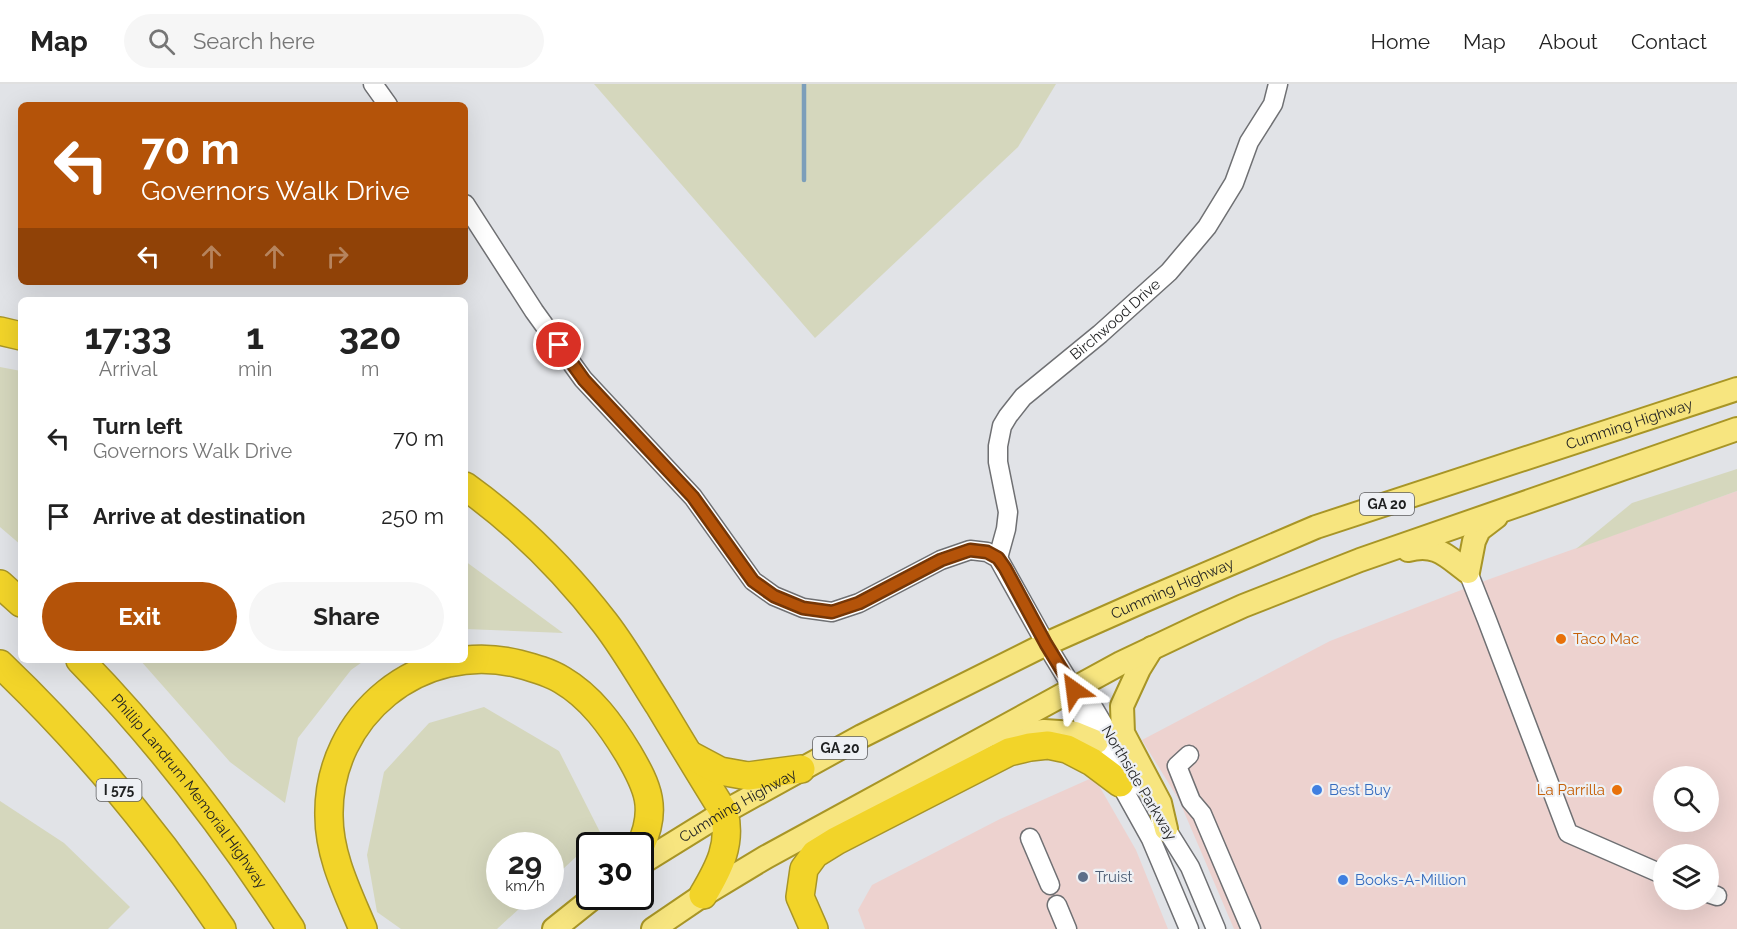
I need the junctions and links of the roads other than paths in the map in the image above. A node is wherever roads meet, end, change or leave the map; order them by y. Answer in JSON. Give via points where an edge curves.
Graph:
{"nodes":[{"id":1,"x":373,"y":84,"type":"edge"},
{"id":2,"x":1278,"y":84,"type":"edge"},
{"id":3,"x":386,"y":102,"type":"edge"},
{"id":4,"x":468,"y":209,"type":"edge"},
{"id":5,"x":0,"y":331,"type":"edge"},
{"id":6,"x":18,"y":335,"type":"edge"},
{"id":7,"x":1737,"y":389,"type":"edge"},
{"id":8,"x":1737,"y":429,"type":"edge"},
{"id":9,"x":468,"y":488,"type":"edge"},
{"id":10,"x":1502,"y":512,"type":"junction"},
{"id":11,"x":998,"y":558,"type":"junction"},
{"id":12,"x":1360,"y":560,"type":"junction"},
{"id":13,"x":1468,"y":572,"type":"junction"},
{"id":14,"x":0,"y":584,"type":"edge"},
{"id":15,"x":18,"y":600,"type":"edge"},
{"id":16,"x":1046,"y":644,"type":"junction"},
{"id":17,"x":1152,"y":648,"type":"junction"},
{"id":18,"x":468,"y":660,"type":"edge"},
{"id":19,"x":83,"y":663,"type":"edge"},
{"id":20,"x":451,"y":663,"type":"edge"},
{"id":21,"x":0,"y":664,"type":"edge"},
{"id":22,"x":1074,"y":690,"type":"junction"},
{"id":23,"x":992,"y":734,"type":"junction"},
{"id":24,"x":1097,"y":742,"type":"junction"},
{"id":25,"x":689,"y":754,"type":"junction"},
{"id":26,"x":1189,"y":755,"type":"dead end"},
{"id":27,"x":801,"y":769,"type":"junction"},
{"id":28,"x":1120,"y":783,"type":"junction"},
{"id":29,"x":724,"y":812,"type":"junction"},
{"id":30,"x":825,"y":825,"type":"junction"},
{"id":31,"x":1166,"y":829,"type":"junction"},
{"id":32,"x":647,"y":832,"type":"edge"},
{"id":33,"x":1030,"y":838,"type":"dead end"},
{"id":34,"x":654,"y":855,"type":"edge"},
{"id":35,"x":1653,"y":870,"type":"edge"},
{"id":36,"x":1050,"y":885,"type":"dead end"},
{"id":37,"x":703,"y":895,"type":"junction"},
{"id":38,"x":1057,"y":904,"type":"dead end"},
{"id":39,"x":1242,"y":907,"type":"junction"},
{"id":40,"x":578,"y":910,"type":"edge"},
{"id":41,"x":1214,"y":924,"type":"edge"},
{"id":42,"x":222,"y":929,"type":"edge"},
{"id":43,"x":291,"y":929,"type":"edge"},
{"id":44,"x":363,"y":929,"type":"edge"},
{"id":45,"x":554,"y":929,"type":"edge"},
{"id":46,"x":653,"y":929,"type":"edge"},
{"id":47,"x":800,"y":929,"type":"edge"},
{"id":48,"x":814,"y":929,"type":"edge"},
{"id":49,"x":1067,"y":929,"type":"edge"},
{"id":50,"x":1188,"y":929,"type":"edge"},
{"id":51,"x":1251,"y":929,"type":"edge"}],
"edges":[{"from":1,"to":3,"type":"street"},
{"from":2,"to":11,"type":"street","name":"Birchwood Drive","via":[[1273,104],[1249,142],[1234,183],[1208,227],[1169,272],[1023,397],[1002,426],[998,462],[1008,512]]},
{"from":4,"to":11,"type":"street","via":[[584,380],[693,497],[753,581],[774,596],[803,608],[832,612],[970,550]]},
{"from":5,"to":6,"type":"highway"},
{"from":7,"to":16,"type":"main road","name":"Cumming Highway","number":"GA 20","via":[[1316,527]]},
{"from":8,"to":10,"type":"main road"},
{"from":9,"to":25,"type":"highway","via":[[528,537],[583,595],[606,624]]},
{"from":10,"to":12,"type":"main road"},
{"from":10,"to":13,"type":"main road","via":[[1479,530]]},
{"from":11,"to":16,"type":"street"},
{"from":12,"to":13,"type":"main road","via":[[1419,547],[1434,549]]},
{"from":12,"to":17,"type":"main road","via":[[1243,606]]},
{"from":13,"to":35,"type":"street","via":[[1568,833]]},
{"from":14,"to":15,"type":"highway"},
{"from":16,"to":22,"type":"street"},
{"from":16,"to":27,"type":"main road","name":"Cumming Highway","number":"GA 20"},
{"from":17,"to":22,"type":"main road"},
{"from":17,"to":31,"type":"main road","via":[[1122,706],[1123,733],[1160,803]]},
{"from":18,"to":32,"type":"highway","via":[[508,661],[534,668],[584,696],[616,733],[643,781],[649,797]]},
{"from":19,"to":43,"type":"highway","name":"Phillip Landrum Memorial Highway","via":[[159,746],[244,857]]},
{"from":20,"to":44,"type":"highway","via":[[433,667],[391,689],[359,721],[337,763],[328,816],[331,845]]},
{"from":21,"to":42,"type":"highway","number":"I 575","via":[[123,794]]},
{"from":22,"to":23,"type":"main road"},
{"from":22,"to":24,"type":"street","name":"Northside Parkway","via":[[1083,719]]},
{"from":22,"to":31,"type":"street","name":"Northside Parkway","via":[[1093,707]]},
{"from":23,"to":24,"type":"main road","via":[[1002,737],[1044,731],[1075,733]]},
{"from":23,"to":30,"type":"main road"},
{"from":24,"to":28,"type":"street","name":"Northside Parkway"},
{"from":25,"to":27,"type":"highway","via":[[720,771],[748,776]]},
{"from":25,"to":29,"type":"highway"},
{"from":26,"to":39,"type":"street","via":[[1177,766]]},
{"from":27,"to":29,"type":"main road","name":"Cumming Highway","number":"GA 20"},
{"from":28,"to":48,"type":"highway","via":[[1067,749],[1048,745],[1009,752],[815,854],[804,869],[800,897]]},
{"from":28,"to":50,"type":"street","name":"Northside Parkway","via":[[1151,839]]},
{"from":29,"to":34,"type":"main road","name":"Cumming Highway","number":"GA 20"},
{"from":29,"to":37,"type":"highway","via":[[725,852]]},
{"from":30,"to":37,"type":"main road"},
{"from":30,"to":47,"type":"highway","via":[[797,866],[791,889]]},
{"from":31,"to":41,"type":"street","name":"Northside Parkway","via":[[1190,867]]},
{"from":33,"to":36,"type":"street"},
{"from":37,"to":46,"type":"main road"},
{"from":38,"to":49,"type":"street"},
{"from":39,"to":41,"type":"street"},
{"from":39,"to":51,"type":"street"},
{"from":40,"to":45,"type":"main road"},
{"from":41,"to":50,"type":"street"}]}
